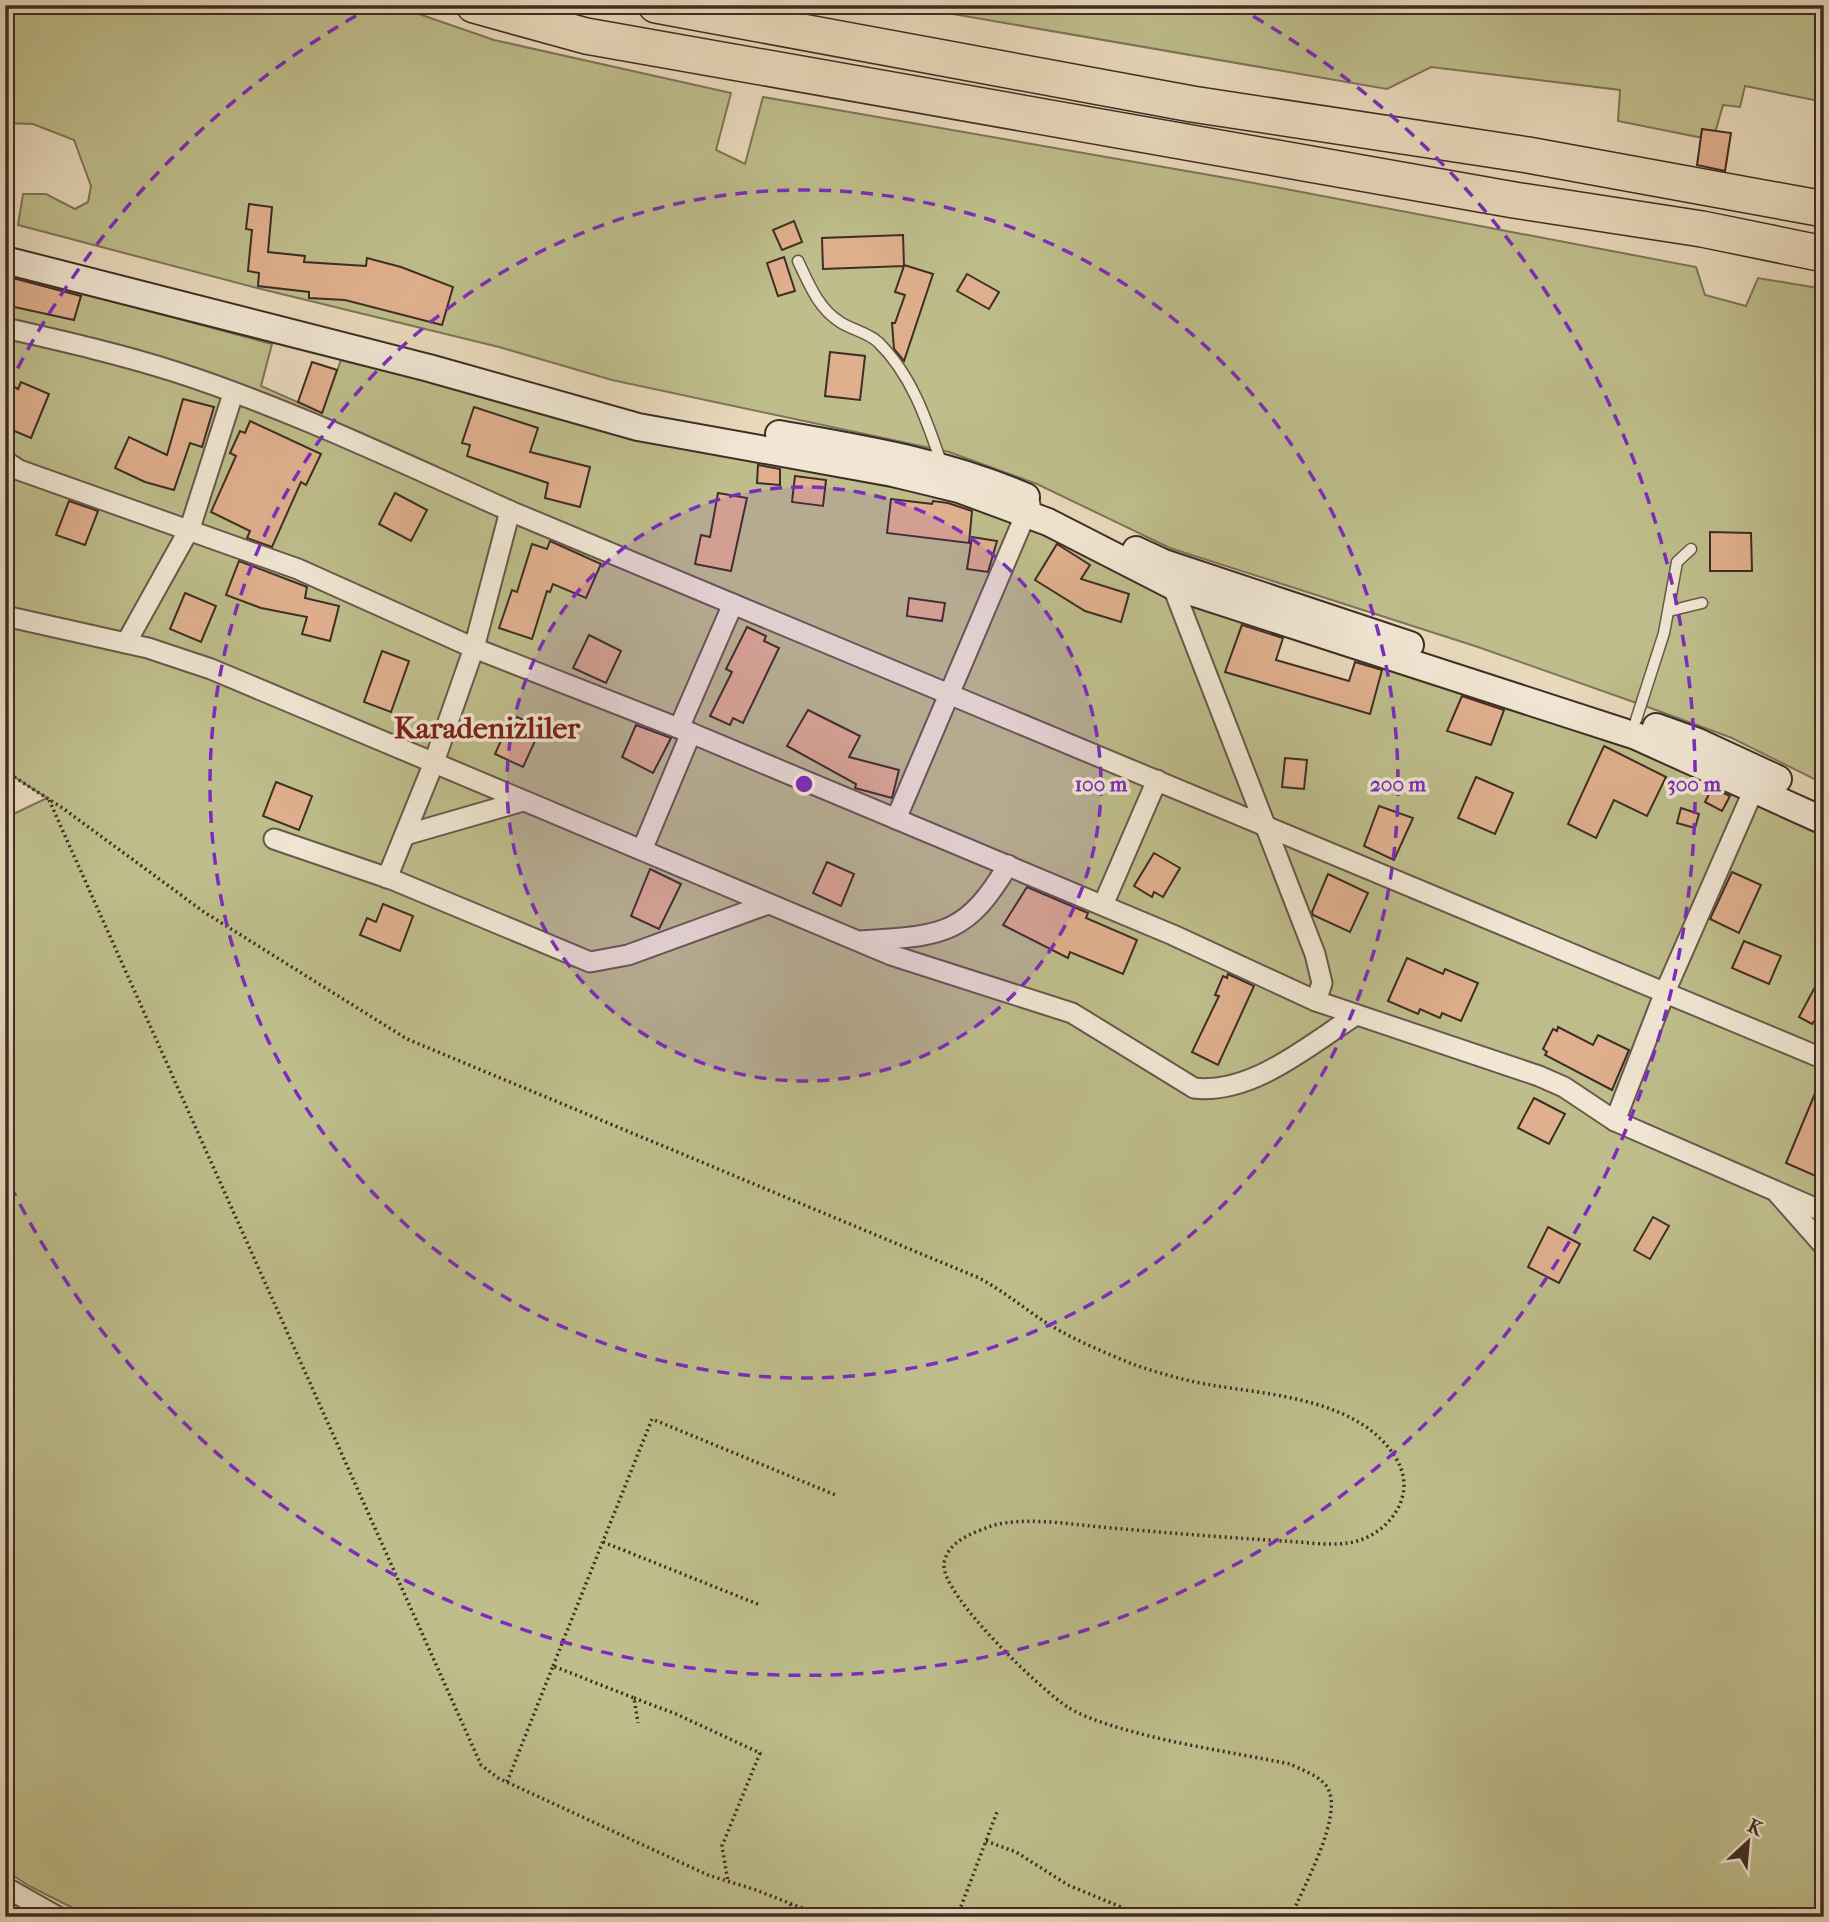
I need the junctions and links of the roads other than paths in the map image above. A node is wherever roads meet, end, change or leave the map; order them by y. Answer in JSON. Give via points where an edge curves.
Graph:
{"nodes":[{"id":1,"x":474,"y":5,"type":"edge"},
{"id":2,"x":656,"y":5,"type":"edge"},
{"id":3,"x":1824,"y":209,"type":"edge"},
{"id":4,"x":5,"y":243,"type":"edge"},
{"id":5,"x":1824,"y":254,"type":"edge"},
{"id":6,"x":5,"y":260,"type":"edge"},
{"id":7,"x":798,"y":261,"type":"dead end"},
{"id":8,"x":5,"y":328,"type":"edge"},
{"id":9,"x":233,"y":394,"type":"junction"},
{"id":10,"x":5,"y":461,"type":"edge"},
{"id":11,"x":942,"y":465,"type":"junction"},
{"id":12,"x":1029,"y":507,"type":"junction"},
{"id":13,"x":510,"y":511,"type":"junction"},
{"id":14,"x":190,"y":528,"type":"junction"},
{"id":15,"x":1691,"y":549,"type":"dead end"},
{"id":16,"x":1168,"y":574,"type":"junction"},
{"id":17,"x":1702,"y":603,"type":"dead end"},
{"id":18,"x":733,"y":604,"type":"junction"},
{"id":19,"x":1669,"y":611,"type":"junction"},
{"id":20,"x":5,"y":615,"type":"edge"},
{"id":21,"x":127,"y":643,"type":"junction"},
{"id":22,"x":474,"y":648,"type":"junction"},
{"id":23,"x":950,"y":693,"type":"junction"},
{"id":24,"x":1636,"y":720,"type":"junction"},
{"id":25,"x":685,"y":730,"type":"junction"},
{"id":26,"x":433,"y":765,"type":"junction"},
{"id":27,"x":1759,"y":779,"type":"junction"},
{"id":28,"x":1157,"y":780,"type":"junction"},
{"id":29,"x":523,"y":801,"type":"junction"},
{"id":30,"x":1824,"y":802,"type":"edge"},
{"id":31,"x":896,"y":819,"type":"junction"},
{"id":32,"x":1824,"y":821,"type":"edge"},
{"id":33,"x":1265,"y":825,"type":"junction"},
{"id":34,"x":405,"y":835,"type":"junction"},
{"id":35,"x":274,"y":839,"type":"dead end"},
{"id":36,"x":642,"y":850,"type":"junction"},
{"id":37,"x":1007,"y":865,"type":"junction"},
{"id":38,"x":387,"y":878,"type":"junction"},
{"id":39,"x":768,"y":904,"type":"junction"},
{"id":40,"x":1103,"y":905,"type":"junction"},
{"id":41,"x":857,"y":941,"type":"junction"},
{"id":42,"x":1665,"y":992,"type":"junction"},
{"id":43,"x":1316,"y":1001,"type":"junction"},
{"id":44,"x":1356,"y":1015,"type":"junction"},
{"id":45,"x":1824,"y":1059,"type":"edge"},
{"id":46,"x":1615,"y":1121,"type":"junction"},
{"id":47,"x":1775,"y":1191,"type":"junction"},
{"id":48,"x":1823,"y":1209,"type":"edge"},
{"id":49,"x":1824,"y":1246,"type":"edge"},
{"id":50,"x":5,"y":1887,"type":"edge"},
{"id":51,"x":58,"y":1917,"type":"edge"}],
"edges":[{"from":1,"to":5,"type":"highway","via":[[586,36]]},
{"from":2,"to":3,"type":"highway","via":[[1192,104],[1528,155]]},
{"from":4,"to":11,"type":"main road","via":[[611,402]]},
{"from":6,"to":12,"type":"main road","via":[[429,368],[638,427],[893,473]]},
{"from":7,"to":11,"type":"lane","via":[[827,312],[875,340],[891,356],[914,391]]},
{"from":8,"to":9,"type":"street","via":[[176,372]]},
{"from":9,"to":13,"type":"street"},
{"from":9,"to":14,"type":"street"},
{"from":10,"to":14,"type":"street","via":[[19,470]]},
{"from":11,"to":12,"type":"main road"},
{"from":12,"to":16,"type":"main road"},
{"from":12,"to":23,"type":"street"},
{"from":13,"to":18,"type":"street"},
{"from":13,"to":22,"type":"street"},
{"from":14,"to":21,"type":"street"},
{"from":14,"to":22,"type":"street","via":[[298,569]]},
{"from":15,"to":19,"type":"lane","via":[[1677,562]]},
{"from":16,"to":24,"type":"main road"},
{"from":16,"to":27,"type":"main road","via":[[1224,605]]},
{"from":16,"to":33,"type":"street"},
{"from":17,"to":19,"type":"lane"},
{"from":18,"to":23,"type":"street"},
{"from":18,"to":25,"type":"street"},
{"from":19,"to":24,"type":"lane"},
{"from":20,"to":21,"type":"street"},
{"from":21,"to":26,"type":"street","via":[[211,669]]},
{"from":22,"to":25,"type":"street"},
{"from":22,"to":26,"type":"street"},
{"from":23,"to":28,"type":"street"},
{"from":23,"to":31,"type":"street"},
{"from":24,"to":27,"type":"main road","via":[[1698,742]]},
{"from":25,"to":31,"type":"street"},
{"from":25,"to":36,"type":"street"},
{"from":26,"to":29,"type":"street"},
{"from":26,"to":34,"type":"street"},
{"from":27,"to":30,"type":"main road"},
{"from":27,"to":32,"type":"main road"},
{"from":27,"to":42,"type":"street"},
{"from":28,"to":33,"type":"street"},
{"from":28,"to":40,"type":"street"},
{"from":29,"to":34,"type":"street"},
{"from":29,"to":36,"type":"street"},
{"from":31,"to":37,"type":"street"},
{"from":33,"to":42,"type":"street"},
{"from":33,"to":43,"type":"street","via":[[1315,954],[1322,983]]},
{"from":34,"to":38,"type":"street"},
{"from":35,"to":38,"type":"street"},
{"from":36,"to":39,"type":"street"},
{"from":37,"to":40,"type":"street"},
{"from":37,"to":41,"type":"street","via":[[976,912],[954,928],[926,936]]},
{"from":38,"to":39,"type":"street","via":[[590,962],[628,955]]},
{"from":39,"to":41,"type":"street"},
{"from":40,"to":43,"type":"street"},
{"from":41,"to":44,"type":"street","via":[[1072,1013],[1194,1088],[1214,1090],[1243,1082]]},
{"from":42,"to":45,"type":"street"},
{"from":42,"to":46,"type":"street"},
{"from":43,"to":44,"type":"street"},
{"from":44,"to":46,"type":"street","via":[[1539,1076]]},
{"from":46,"to":47,"type":"street"},
{"from":47,"to":48,"type":"street"},
{"from":47,"to":49,"type":"street"},
{"from":50,"to":51,"type":"street"}]}
